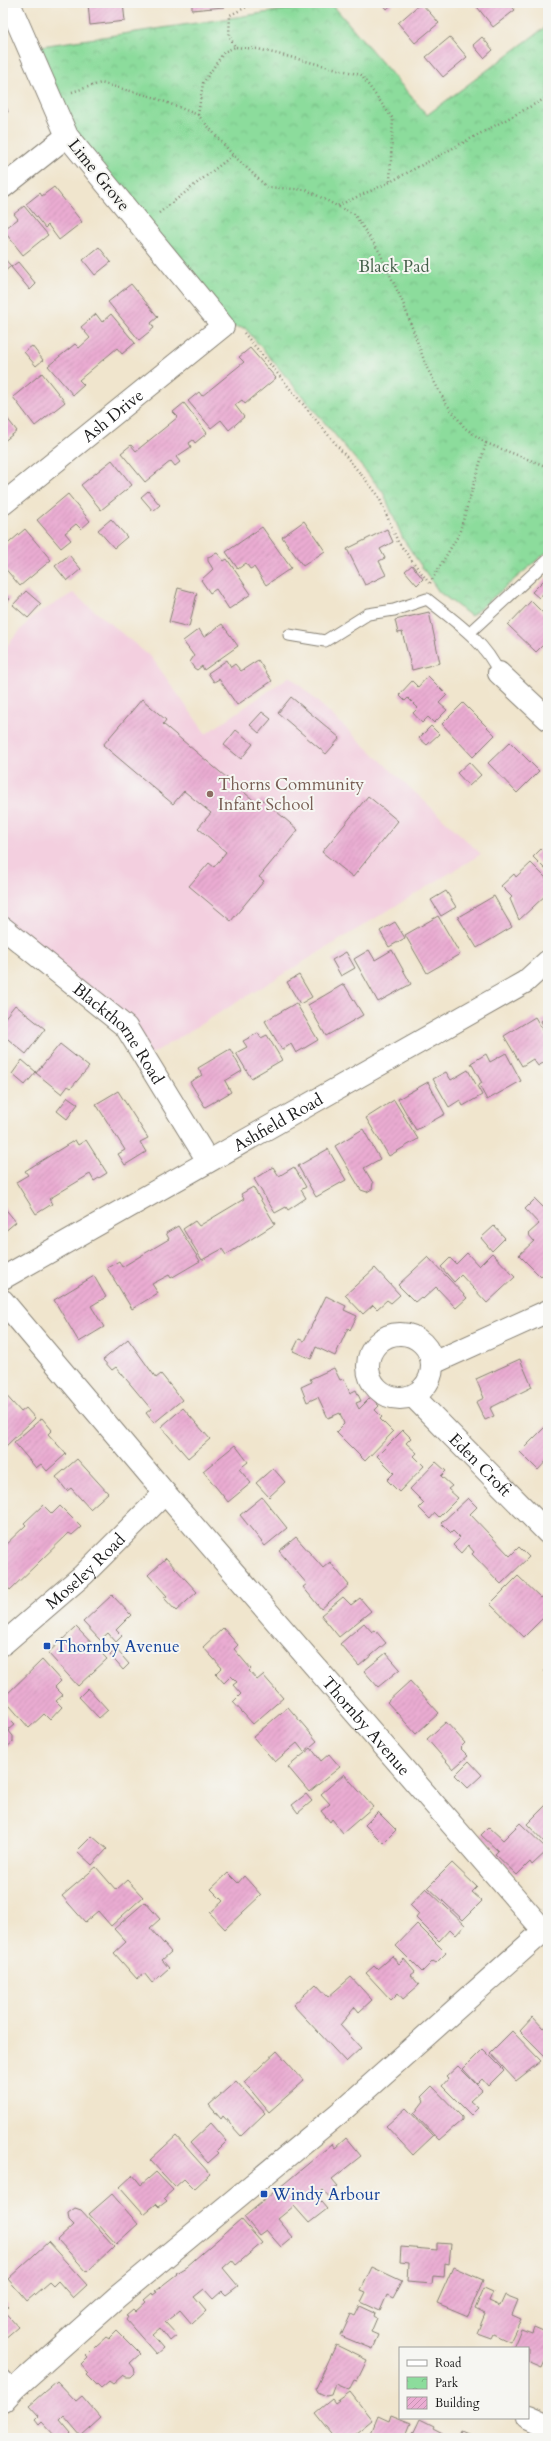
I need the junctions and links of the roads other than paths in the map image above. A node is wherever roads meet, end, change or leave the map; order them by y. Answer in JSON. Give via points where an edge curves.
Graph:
{"nodes":[{"id":1,"x":9,"y":3,"type":"edge"},
{"id":2,"x":67,"y":136,"type":"junction"},
{"id":3,"x":3,"y":187,"type":"edge"},
{"id":4,"x":223,"y":326,"type":"joint"},
{"id":5,"x":3,"y":504,"type":"edge"},
{"id":6,"x":548,"y":560,"type":"edge"},
{"id":7,"x":469,"y":633,"type":"junction"},
{"id":8,"x":289,"y":635,"type":"dead end"},
{"id":9,"x":500,"y":672,"type":"joint"},
{"id":10,"x":548,"y":719,"type":"edge"},
{"id":11,"x":3,"y":928,"type":"edge"},
{"id":12,"x":548,"y":961,"type":"edge"},
{"id":13,"x":208,"y":1161,"type":"junction"},
{"id":14,"x":3,"y":1278,"type":"edge"},
{"id":15,"x":3,"y":1301,"type":"edge"},
{"id":16,"x":548,"y":1311,"type":"edge"},
{"id":17,"x":433,"y":1363,"type":"junction"},
{"id":18,"x":414,"y":1396,"type":"junction"},
{"id":19,"x":165,"y":1494,"type":"junction"},
{"id":20,"x":548,"y":1533,"type":"edge"},
{"id":21,"x":3,"y":1644,"type":"edge"},
{"id":22,"x":545,"y":1935,"type":"edge"},
{"id":23,"x":7,"y":2388,"type":"edge"},
{"id":24,"x":529,"y":2417,"type":"edge"},
{"id":25,"x":548,"y":2426,"type":"edge"}],
"edges":[{"from":1,"to":2,"type":"street","name":"Lime Grove"},
{"from":2,"to":3,"type":"street"},
{"from":2,"to":4,"type":"street","name":"Lime Grove"},
{"from":4,"to":5,"type":"street","name":"Ash Drive"},
{"from":6,"to":7,"type":"lane"},
{"from":7,"to":8,"type":"lane","via":[[427,599],[394,610],[368,614],[325,641]]},
{"from":7,"to":9,"type":"lane","via":[[491,655]]},
{"from":9,"to":10,"type":"street"},
{"from":11,"to":13,"type":"street","name":"Blackthorne Road","via":[[126,1027]]},
{"from":12,"to":13,"type":"street","name":"Ashfield Road","via":[[525,982]]},
{"from":13,"to":14,"type":"street","name":"Ashfield Road"},
{"from":15,"to":19,"type":"street","name":"Thornby Avenue"},
{"from":16,"to":17,"type":"street"},
{"from":17,"to":18,"type":"street","via":[[429,1380],[423,1390]]},
{"from":17,"to":18,"type":"street","via":[[430,1352],[423,1342],[402,1333],[391,1335],[375,1346],[369,1356],[368,1367],[373,1383],[387,1395],[398,1398]]},
{"from":18,"to":20,"type":"street","name":"Eden Croft"},
{"from":19,"to":21,"type":"street","name":"Moseley Road","via":[[83,1575]]},
{"from":19,"to":22,"type":"street","name":"Thornby Avenue"},
{"from":22,"to":23,"type":"street","via":[[344,2109]]},
{"from":24,"to":25,"type":"street"}]}
